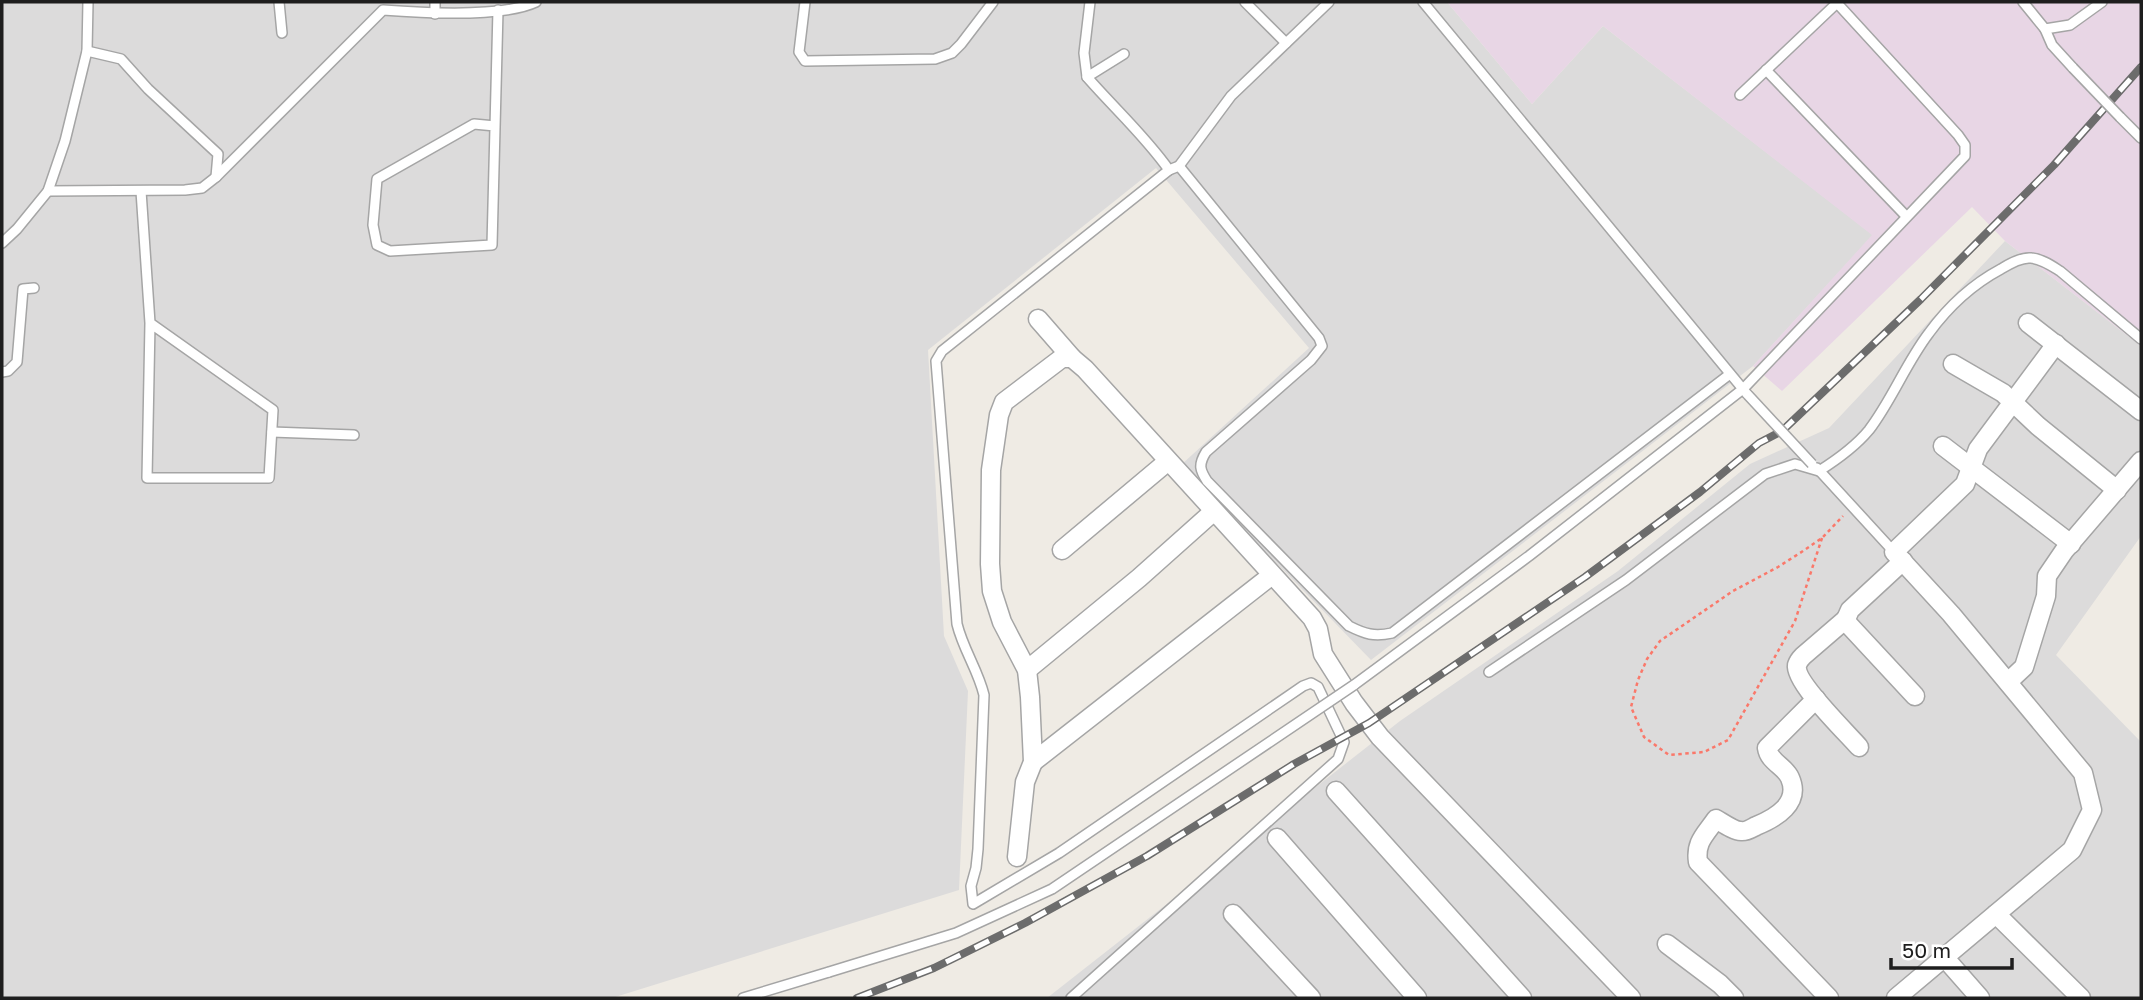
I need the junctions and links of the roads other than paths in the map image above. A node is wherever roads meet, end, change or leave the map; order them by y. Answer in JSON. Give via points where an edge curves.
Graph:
{"nodes":[{"id":1,"x":88,"y":2,"type":"edge"},
{"id":2,"x":279,"y":2,"type":"edge"},
{"id":3,"x":374,"y":2,"type":"edge"},
{"id":4,"x":435,"y":2,"type":"edge"},
{"id":5,"x":536,"y":2,"type":"edge"},
{"id":6,"x":805,"y":2,"type":"edge"},
{"id":7,"x":993,"y":2,"type":"edge"},
{"id":8,"x":1090,"y":2,"type":"edge"},
{"id":9,"x":1245,"y":2,"type":"edge"},
{"id":10,"x":1329,"y":2,"type":"edge"},
{"id":11,"x":1423,"y":2,"type":"edge"},
{"id":12,"x":2023,"y":2,"type":"edge"},
{"id":13,"x":2102,"y":2,"type":"edge"},
{"id":14,"x":1836,"y":3,"type":"edge"},
{"id":15,"x":383,"y":10,"type":"junction"},
{"id":16,"x":498,"y":10,"type":"junction"},
{"id":17,"x":435,"y":14,"type":"junction"},
{"id":18,"x":2045,"y":29,"type":"junction"},
{"id":19,"x":282,"y":33,"type":"dead end"},
{"id":20,"x":1286,"y":43,"type":"junction"},
{"id":21,"x":86,"y":51,"type":"junction"},
{"id":22,"x":1124,"y":54,"type":"dead end"},
{"id":23,"x":1766,"y":70,"type":"junction"},
{"id":24,"x":1087,"y":77,"type":"junction"},
{"id":25,"x":1740,"y":95,"type":"dead end"},
{"id":26,"x":495,"y":126,"type":"junction"},
{"id":27,"x":2141,"y":138,"type":"edge"},
{"id":28,"x":1179,"y":166,"type":"junction"},
{"id":29,"x":1168,"y":170,"type":"junction"},
{"id":30,"x":215,"y":177,"type":"junction"},
{"id":31,"x":48,"y":191,"type":"junction"},
{"id":32,"x":141,"y":191,"type":"junction"},
{"id":33,"x":1906,"y":216,"type":"junction"},
{"id":34,"x":2,"y":243,"type":"edge"},
{"id":35,"x":34,"y":288,"type":"dead end"},
{"id":36,"x":1038,"y":319,"type":"dead end"},
{"id":37,"x":150,"y":323,"type":"junction"},
{"id":38,"x":2028,"y":323,"type":"dead end"},
{"id":39,"x":2141,"y":339,"type":"edge"},
{"id":40,"x":2056,"y":344,"type":"junction"},
{"id":41,"x":1072,"y":358,"type":"junction"},
{"id":42,"x":1953,"y":364,"type":"dead end"},
{"id":43,"x":2,"y":372,"type":"edge"},
{"id":44,"x":1730,"y":374,"type":"junction"},
{"id":45,"x":1746,"y":392,"type":"junction"},
{"id":46,"x":2013,"y":402,"type":"junction"},
{"id":47,"x":2141,"y":411,"type":"edge"},
{"id":48,"x":272,"y":432,"type":"junction"},
{"id":49,"x":354,"y":435,"type":"dead end"},
{"id":50,"x":1943,"y":446,"type":"dead end"},
{"id":51,"x":2141,"y":461,"type":"edge"},
{"id":52,"x":1167,"y":462,"type":"junction"},
{"id":53,"x":1816,"y":467,"type":"junction"},
{"id":54,"x":1971,"y":469,"type":"junction"},
{"id":55,"x":2117,"y":490,"type":"junction"},
{"id":56,"x":1213,"y":512,"type":"junction"},
{"id":57,"x":2071,"y":544,"type":"junction"},
{"id":58,"x":1062,"y":550,"type":"dead end"},
{"id":59,"x":1899,"y":556,"type":"junction"},
{"id":60,"x":1272,"y":575,"type":"junction"},
{"id":61,"x":1846,"y":619,"type":"junction"},
{"id":62,"x":1027,"y":670,"type":"junction"},
{"id":63,"x":1489,"y":672,"type":"dead end"},
{"id":64,"x":2008,"y":682,"type":"junction"},
{"id":65,"x":1915,"y":696,"type":"dead end"},
{"id":66,"x":1816,"y":699,"type":"junction"},
{"id":67,"x":1859,"y":747,"type":"dead end"},
{"id":68,"x":1033,"y":762,"type":"junction"},
{"id":69,"x":1336,"y":791,"type":"dead end"},
{"id":70,"x":1277,"y":838,"type":"dead end"},
{"id":71,"x":1017,"y":856,"type":"dead end"},
{"id":72,"x":1233,"y":914,"type":"dead end"},
{"id":73,"x":1996,"y":914,"type":"junction"},
{"id":74,"x":1667,"y":944,"type":"dead end"},
{"id":75,"x":1944,"y":957,"type":"junction"},
{"id":76,"x":743,"y":998,"type":"edge"},
{"id":77,"x":1072,"y":998,"type":"edge"},
{"id":78,"x":1311,"y":998,"type":"edge"},
{"id":79,"x":1417,"y":998,"type":"edge"},
{"id":80,"x":1522,"y":998,"type":"edge"},
{"id":81,"x":1631,"y":998,"type":"edge"},
{"id":82,"x":1734,"y":998,"type":"edge"},
{"id":83,"x":1829,"y":998,"type":"edge"},
{"id":84,"x":1896,"y":998,"type":"edge"},
{"id":85,"x":1980,"y":998,"type":"edge"},
{"id":86,"x":2081,"y":998,"type":"edge"}],
"edges":[{"from":1,"to":21,"type":"lane"},
{"from":2,"to":19,"type":"lane"},
{"from":3,"to":15,"type":"lane"},
{"from":4,"to":17,"type":"lane"},
{"from":5,"to":16,"type":"lane"},
{"from":6,"to":7,"type":"lane","via":[[799,52],[805,61],[936,59],[961,44]]},
{"from":8,"to":24,"type":"lane","via":[[1084,53]]},
{"from":9,"to":20,"type":"lane"},
{"from":10,"to":20,"type":"lane"},
{"from":11,"to":44,"type":"lane"},
{"from":12,"to":18,"type":"lane"},
{"from":13,"to":18,"type":"lane","via":[[2070,25]]},
{"from":14,"to":23,"type":"lane"},
{"from":14,"to":33,"type":"lane","via":[[1965,145],[1965,156]]},
{"from":15,"to":17,"type":"lane"},
{"from":15,"to":30,"type":"lane"},
{"from":16,"to":17,"type":"lane"},
{"from":16,"to":26,"type":"lane"},
{"from":18,"to":27,"type":"lane","bridge":true,"via":[[2052,45]]},
{"from":20,"to":28,"type":"lane","via":[[1231,96]]},
{"from":21,"to":30,"type":"lane","via":[[121,59],[218,154]]},
{"from":21,"to":31,"type":"lane"},
{"from":22,"to":24,"type":"lane"},
{"from":23,"to":25,"type":"lane"},
{"from":23,"to":33,"type":"lane"},
{"from":24,"to":29,"type":"lane"},
{"from":26,"to":26,"type":"lane","via":[[492,245],[390,251],[377,245],[373,225],[377,179],[474,124]]},
{"from":28,"to":29,"type":"lane"},
{"from":28,"to":44,"type":"lane","via":[[1322,346],[1206,452],[1200,470],[1349,626],[1368,635],[1392,633]]},
{"from":29,"to":77,"type":"lane","via":[[942,351],[936,361],[957,624],[984,695],[973,904],[1059,853],[1303,686],[1311,683],[1318,687],[1344,742],[1338,759]]},
{"from":30,"to":32,"type":"lane","via":[[202,188]]},
{"from":31,"to":32,"type":"lane"},
{"from":31,"to":34,"type":"lane"},
{"from":32,"to":37,"type":"lane"},
{"from":33,"to":45,"type":"lane"},
{"from":35,"to":43,"type":"lane","via":[[23,289],[17,362]]},
{"from":36,"to":41,"type":"street"},
{"from":37,"to":48,"type":"lane","via":[[273,410]]},
{"from":37,"to":48,"type":"lane","via":[[147,478],[269,478]]},
{"from":38,"to":40,"type":"street"},
{"from":39,"to":53,"type":"lane","via":[[2060,271],[2029,257],[2012,263],[1986,277],[1928,333],[1856,445]]},
{"from":40,"to":46,"type":"street"},
{"from":40,"to":47,"type":"street"},
{"from":41,"to":52,"type":"street"},
{"from":41,"to":62,"type":"street","via":[[1062,358],[1004,402],[995,436],[990,492],[992,592]]},
{"from":42,"to":46,"type":"street"},
{"from":44,"to":45,"type":"lane"},
{"from":45,"to":53,"type":"lane","bridge":true},
{"from":45,"to":76,"type":"lane","bridge":true,"via":[[1354,685],[1052,890],[956,933]]},
{"from":46,"to":54,"type":"street","via":[[1978,449]]},
{"from":46,"to":55,"type":"street"},
{"from":48,"to":49,"type":"lane"},
{"from":50,"to":54,"type":"street"},
{"from":51,"to":55,"type":"street"},
{"from":52,"to":56,"type":"street"},
{"from":52,"to":58,"type":"street"},
{"from":53,"to":59,"type":"lane"},
{"from":53,"to":63,"type":"lane","via":[[1795,464],[1765,474],[1626,580]]},
{"from":54,"to":57,"type":"street"},
{"from":54,"to":59,"type":"street","via":[[1965,484]]},
{"from":55,"to":57,"type":"street"},
{"from":56,"to":60,"type":"street"},
{"from":56,"to":62,"type":"street"},
{"from":57,"to":64,"type":"street","via":[[2047,576],[2046,596],[2024,667]]},
{"from":59,"to":61,"type":"street"},
{"from":59,"to":64,"type":"street"},
{"from":60,"to":68,"type":"street"},
{"from":60,"to":81,"type":"street","via":[[1312,618],[1323,654],[1380,737]]},
{"from":61,"to":65,"type":"street"},
{"from":61,"to":66,"type":"street","via":[[1797,663],[1799,675]]},
{"from":62,"to":68,"type":"street"},
{"from":64,"to":73,"type":"street","via":[[2083,773],[2092,810],[2072,850]]},
{"from":66,"to":67,"type":"street"},
{"from":66,"to":83,"type":"street","via":[[1767,748],[1790,776],[1792,797],[1787,807],[1774,819],[1738,832],[1716,819],[1696,850],[1698,862]]},
{"from":68,"to":71,"type":"street","via":[[1025,782]]},
{"from":69,"to":80,"type":"street"},
{"from":70,"to":79,"type":"street"},
{"from":72,"to":78,"type":"street"},
{"from":73,"to":75,"type":"street"},
{"from":73,"to":86,"type":"street"},
{"from":74,"to":82,"type":"street"},
{"from":75,"to":84,"type":"street"},
{"from":75,"to":85,"type":"street"}]}
